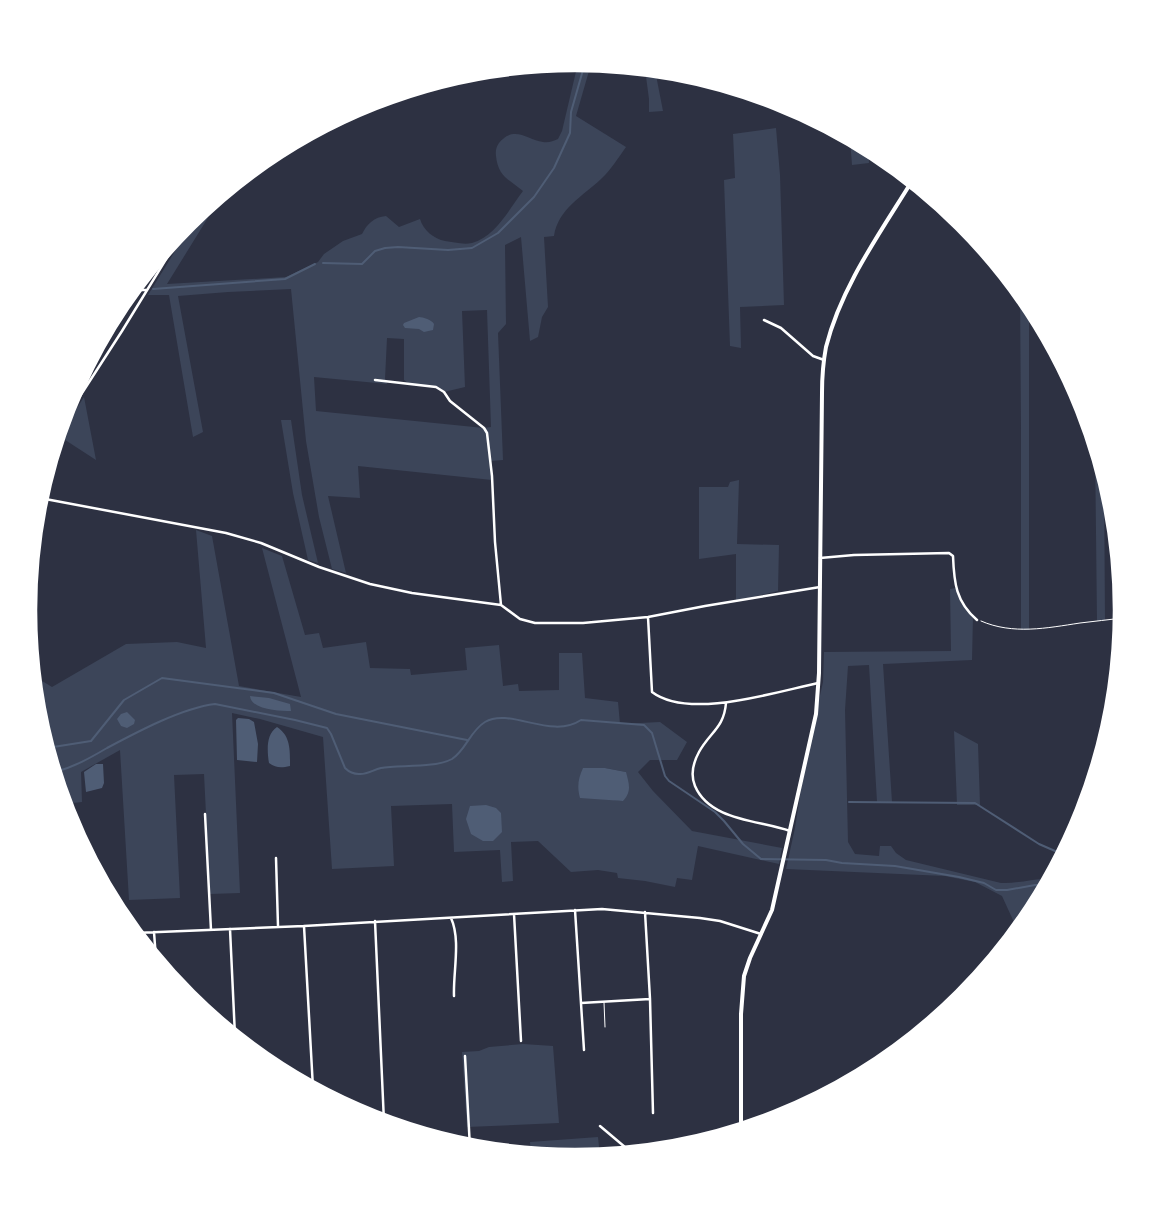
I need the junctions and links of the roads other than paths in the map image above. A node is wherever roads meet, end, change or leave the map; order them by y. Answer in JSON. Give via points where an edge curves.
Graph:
{"nodes":[{"id":1,"x":909,"y":187,"type":"edge"},
{"id":2,"x":161,"y":266,"type":"edge"},
{"id":3,"x":142,"y":290,"type":"edge"},
{"id":4,"x":147,"y":290,"type":"junction"},
{"id":5,"x":764,"y":320,"type":"dead end"},
{"id":6,"x":824,"y":360,"type":"junction"},
{"id":7,"x":375,"y":380,"type":"dead end"},
{"id":8,"x":84,"y":389,"type":"edge"},
{"id":9,"x":48,"y":500,"type":"edge"},
{"id":10,"x":820,"y":558,"type":"junction"},
{"id":11,"x":820,"y":587,"type":"junction"},
{"id":12,"x":501,"y":605,"type":"junction"},
{"id":13,"x":648,"y":617,"type":"junction"},
{"id":14,"x":977,"y":620,"type":"road end"},
{"id":15,"x":819,"y":682,"type":"junction"},
{"id":16,"x":726,"y":703,"type":"junction"},
{"id":17,"x":205,"y":814,"type":"dead end"},
{"id":18,"x":790,"y":830,"type":"junction"},
{"id":19,"x":276,"y":858,"type":"dead end"},
{"id":20,"x":575,"y":910,"type":"junction"},
{"id":21,"x":645,"y":912,"type":"junction"},
{"id":22,"x":514,"y":914,"type":"junction"},
{"id":23,"x":451,"y":918,"type":"junction"},
{"id":24,"x":375,"y":921,"type":"junction"},
{"id":25,"x":304,"y":926,"type":"junction"},
{"id":26,"x":278,"y":927,"type":"junction"},
{"id":27,"x":230,"y":929,"type":"junction"},
{"id":28,"x":211,"y":930,"type":"junction"},
{"id":29,"x":154,"y":932,"type":"junction"},
{"id":30,"x":143,"y":933,"type":"edge"},
{"id":31,"x":761,"y":934,"type":"junction"},
{"id":32,"x":155,"y":948,"type":"edge"},
{"id":33,"x":454,"y":996,"type":"dead end"},
{"id":34,"x":650,"y":999,"type":"junction"},
{"id":35,"x":604,"y":1002,"type":"junction"},
{"id":36,"x":581,"y":1003,"type":"junction"},
{"id":37,"x":605,"y":1026,"type":"dead end"},
{"id":38,"x":235,"y":1028,"type":"edge"},
{"id":39,"x":521,"y":1041,"type":"dead end"},
{"id":40,"x":584,"y":1050,"type":"dead end"},
{"id":41,"x":464,"y":1056,"type":"dead end"},
{"id":42,"x":313,"y":1081,"type":"edge"},
{"id":43,"x":652,"y":1113,"type":"dead end"},
{"id":44,"x":384,"y":1114,"type":"edge"},
{"id":45,"x":741,"y":1123,"type":"edge"},
{"id":46,"x":600,"y":1126,"type":"dead end"},
{"id":47,"x":469,"y":1139,"type":"edge"},
{"id":48,"x":625,"y":1147,"type":"edge"}],
"edges":[{"from":1,"to":6,"type":"main road","via":[[844,298],[831,330]]},
{"from":2,"to":4,"type":"street"},
{"from":3,"to":4,"type":"street"},
{"from":4,"to":8,"type":"street"},
{"from":5,"to":6,"type":"street","via":[[781,328],[813,356]]},
{"from":6,"to":10,"type":"main road"},
{"from":7,"to":12,"type":"street","via":[[439,388],[487,433]]},
{"from":9,"to":12,"type":"street","via":[[226,533],[370,584]]},
{"from":10,"to":11,"type":"main road"},
{"from":10,"to":14,"type":"street","via":[[949,553],[953,556],[961,603]]},
{"from":11,"to":13,"type":"street"},
{"from":11,"to":15,"type":"main road"},
{"from":12,"to":13,"type":"street","via":[[520,619],[535,623]]},
{"from":13,"to":16,"type":"street","via":[[652,692],[677,703]]},
{"from":15,"to":16,"type":"street"},
{"from":15,"to":18,"type":"main road","via":[[816,714]]},
{"from":16,"to":18,"type":"street","via":[[725,716],[694,762],[692,770],[698,793],[725,813]]},
{"from":17,"to":28,"type":"street"},
{"from":18,"to":31,"type":"main road","via":[[772,910]]},
{"from":19,"to":26,"type":"street"},
{"from":20,"to":21,"type":"street"},
{"from":20,"to":22,"type":"street"},
{"from":20,"to":36,"type":"street"},
{"from":21,"to":31,"type":"street","via":[[720,921]]},
{"from":21,"to":34,"type":"street"},
{"from":22,"to":23,"type":"street"},
{"from":22,"to":39,"type":"street"},
{"from":23,"to":24,"type":"street"},
{"from":23,"to":33,"type":"street","via":[[456,937]]},
{"from":24,"to":25,"type":"street"},
{"from":24,"to":44,"type":"street"},
{"from":25,"to":26,"type":"street"},
{"from":25,"to":42,"type":"street"},
{"from":26,"to":27,"type":"street"},
{"from":27,"to":28,"type":"street"},
{"from":27,"to":38,"type":"street"},
{"from":28,"to":29,"type":"street"},
{"from":29,"to":30,"type":"street"},
{"from":29,"to":32,"type":"street"},
{"from":31,"to":45,"type":"main road","via":[[747,964],[742,993]]},
{"from":34,"to":35,"type":"street"},
{"from":34,"to":43,"type":"street"},
{"from":35,"to":36,"type":"street"},
{"from":35,"to":37,"type":"lane"},
{"from":36,"to":40,"type":"street"},
{"from":41,"to":47,"type":"street"},
{"from":46,"to":48,"type":"street"}]}
